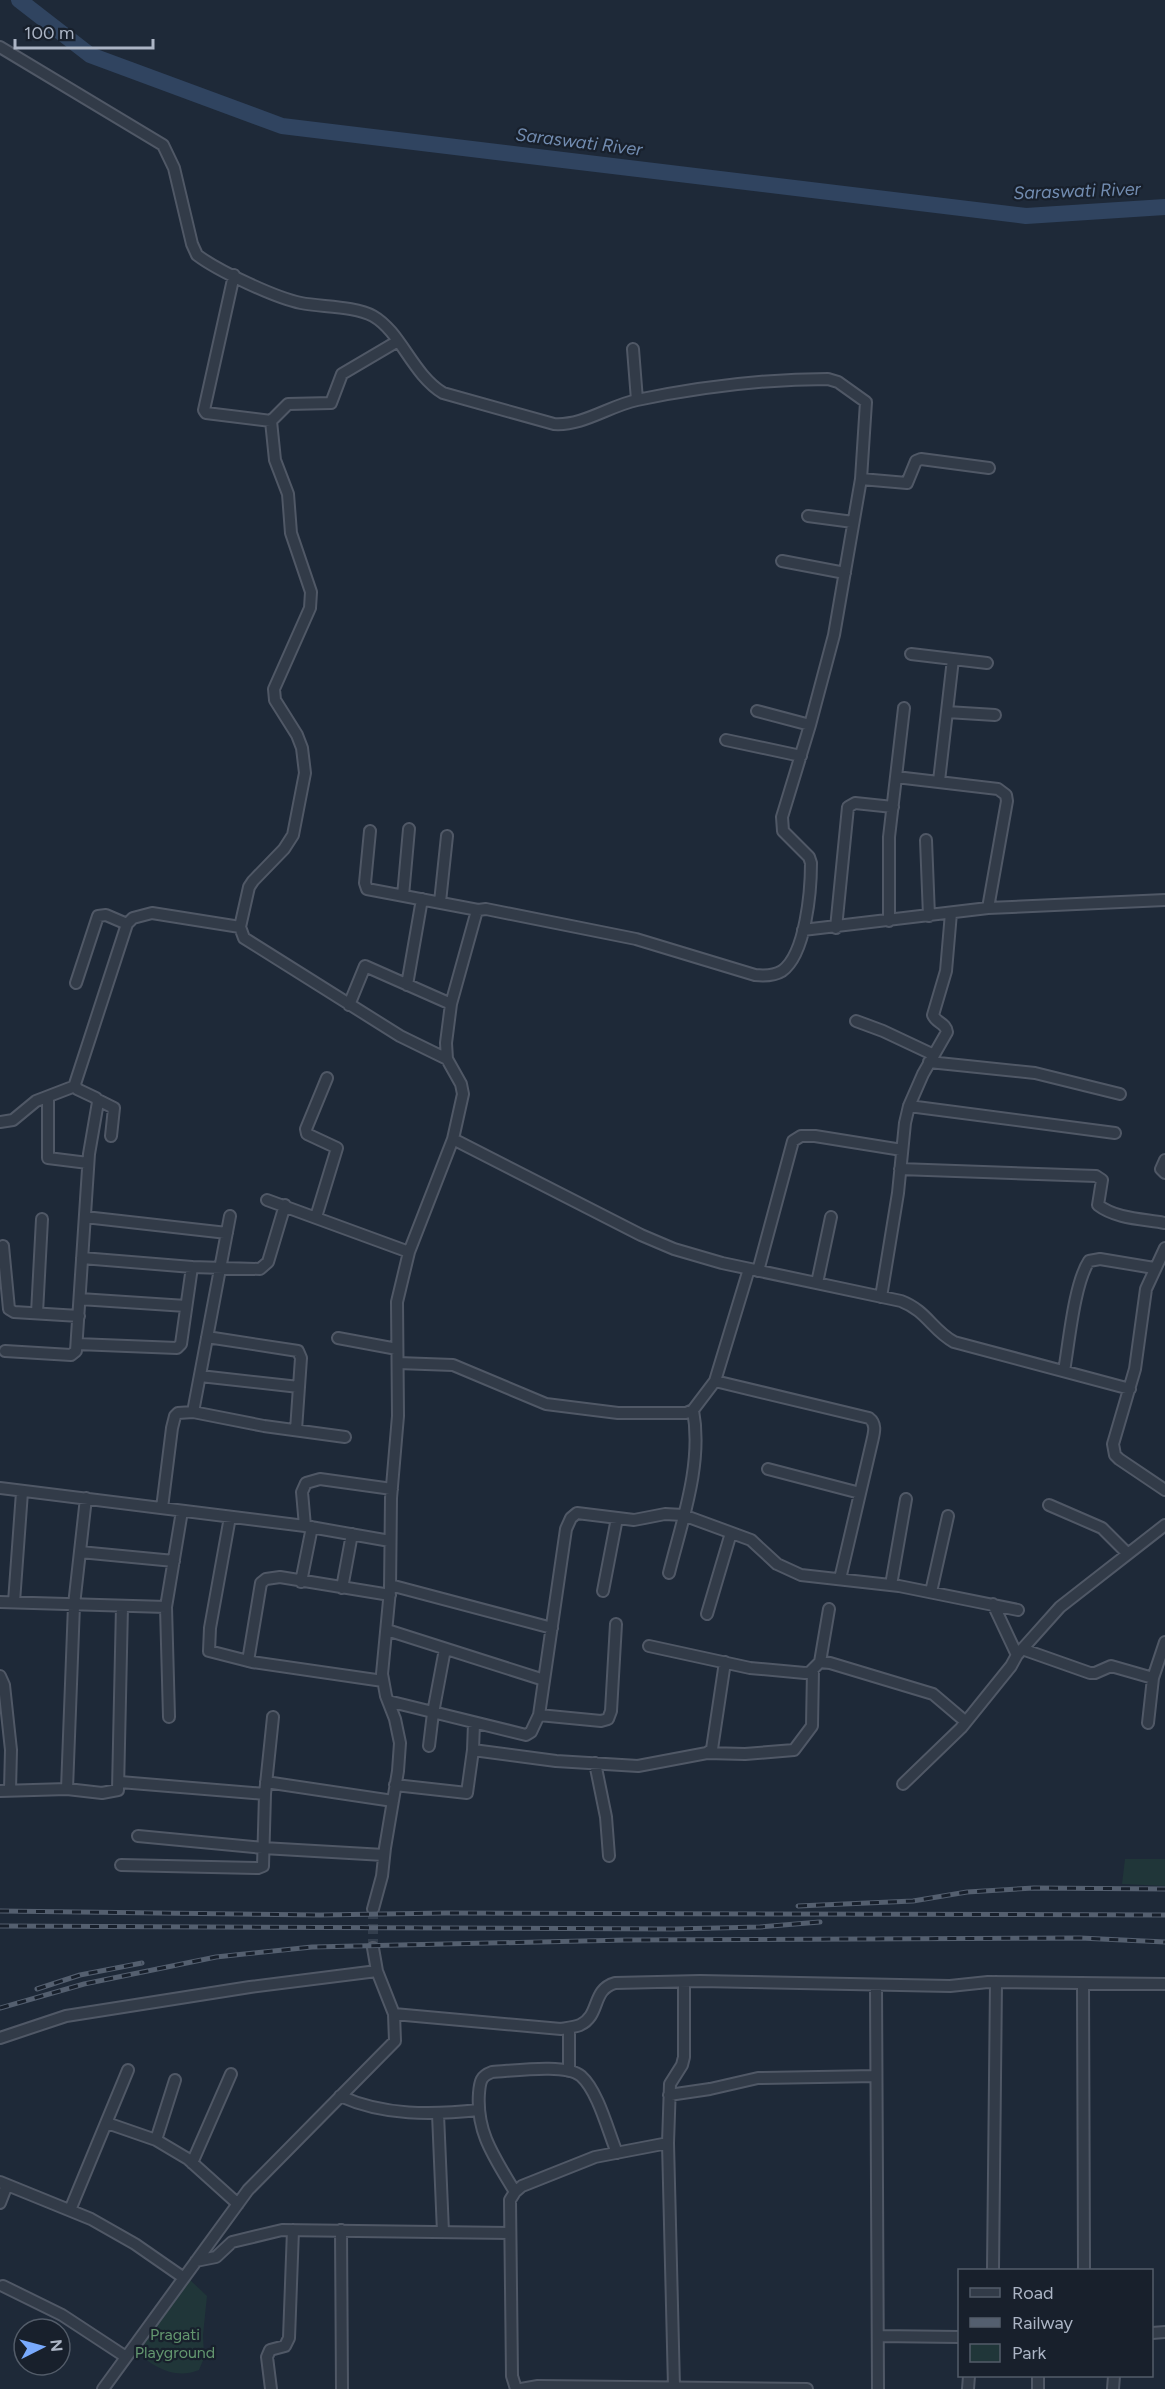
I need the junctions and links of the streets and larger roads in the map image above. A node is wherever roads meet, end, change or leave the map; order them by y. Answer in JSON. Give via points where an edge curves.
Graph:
{"nodes":[{"id":1,"x":0,"y":47,"type":"edge"},
{"id":2,"x":234,"y":275,"type":"junction"},
{"id":3,"x":398,"y":341,"type":"junction"},
{"id":4,"x":633,"y":349,"type":"dead end"},
{"id":5,"x":637,"y":400,"type":"junction"},
{"id":6,"x":272,"y":421,"type":"junction"},
{"id":7,"x":988,"y":468,"type":"dead end"},
{"id":8,"x":861,"y":479,"type":"junction"},
{"id":9,"x":808,"y":516,"type":"dead end"},
{"id":10,"x":853,"y":522,"type":"junction"},
{"id":11,"x":782,"y":561,"type":"dead end"},
{"id":12,"x":845,"y":573,"type":"junction"},
{"id":13,"x":911,"y":654,"type":"dead end"},
{"id":14,"x":953,"y":659,"type":"junction"},
{"id":15,"x":987,"y":663,"type":"dead end"},
{"id":16,"x":904,"y":708,"type":"dead end"},
{"id":17,"x":757,"y":711,"type":"dead end"},
{"id":18,"x":947,"y":712,"type":"junction"},
{"id":19,"x":995,"y":715,"type":"dead end"},
{"id":20,"x":810,"y":725,"type":"junction"},
{"id":21,"x":726,"y":740,"type":"dead end"},
{"id":22,"x":801,"y":756,"type":"junction"},
{"id":23,"x":896,"y":777,"type":"junction"},
{"id":24,"x":939,"y":781,"type":"junction"},
{"id":25,"x":893,"y":807,"type":"junction"},
{"id":26,"x":409,"y":829,"type":"dead end"},
{"id":27,"x":370,"y":831,"type":"dead end"},
{"id":28,"x":447,"y":836,"type":"dead end"},
{"id":29,"x":926,"y":840,"type":"dead end"},
{"id":30,"x":404,"y":896,"type":"junction"},
{"id":31,"x":422,"y":900,"type":"junction"},
{"id":32,"x":1165,"y":900,"type":"edge"},
{"id":33,"x":440,"y":902,"type":"junction"},
{"id":34,"x":988,"y":908,"type":"junction"},
{"id":35,"x":478,"y":910,"type":"junction"},
{"id":36,"x":951,"y":913,"type":"junction"},
{"id":37,"x":929,"y":916,"type":"junction"},
{"id":38,"x":889,"y":921,"type":"junction"},
{"id":39,"x":127,"y":924,"type":"junction"},
{"id":40,"x":240,"y":927,"type":"junction"},
{"id":41,"x":836,"y":928,"type":"junction"},
{"id":42,"x":803,"y":930,"type":"junction"},
{"id":43,"x":76,"y":983,"type":"dead end"},
{"id":44,"x":407,"y":985,"type":"junction"},
{"id":45,"x":451,"y":1004,"type":"junction"},
{"id":46,"x":349,"y":1005,"type":"junction"},
{"id":47,"x":856,"y":1021,"type":"dead end"},
{"id":48,"x":447,"y":1059,"type":"junction"},
{"id":49,"x":932,"y":1059,"type":"junction"},
{"id":50,"x":327,"y":1078,"type":"dead end"},
{"id":51,"x":75,"y":1086,"type":"junction"},
{"id":52,"x":1120,"y":1094,"type":"dead end"},
{"id":53,"x":48,"y":1097,"type":"junction"},
{"id":54,"x":98,"y":1100,"type":"junction"},
{"id":55,"x":909,"y":1106,"type":"junction"},
{"id":56,"x":0,"y":1122,"type":"edge"},
{"id":57,"x":1115,"y":1133,"type":"dead end"},
{"id":58,"x":111,"y":1136,"type":"dead end"},
{"id":59,"x":453,"y":1139,"type":"junction"},
{"id":60,"x":902,"y":1150,"type":"junction"},
{"id":61,"x":1165,"y":1160,"type":"edge"},
{"id":62,"x":88,"y":1163,"type":"junction"},
{"id":63,"x":900,"y":1169,"type":"junction"},
{"id":64,"x":1165,"y":1173,"type":"edge"},
{"id":65,"x":267,"y":1200,"type":"dead end"},
{"id":66,"x":285,"y":1205,"type":"junction"},
{"id":67,"x":85,"y":1216,"type":"junction"},
{"id":68,"x":230,"y":1216,"type":"dead end"},
{"id":69,"x":316,"y":1217,"type":"junction"},
{"id":70,"x":831,"y":1217,"type":"dead end"},
{"id":71,"x":42,"y":1219,"type":"dead end"},
{"id":72,"x":1165,"y":1224,"type":"edge"},
{"id":73,"x":226,"y":1233,"type":"junction"},
{"id":74,"x":3,"y":1246,"type":"dead end"},
{"id":75,"x":1165,"y":1248,"type":"edge"},
{"id":76,"x":409,"y":1252,"type":"junction"},
{"id":77,"x":82,"y":1258,"type":"junction"},
{"id":78,"x":192,"y":1267,"type":"junction"},
{"id":79,"x":219,"y":1268,"type":"junction"},
{"id":80,"x":1154,"y":1268,"type":"junction"},
{"id":81,"x":753,"y":1270,"type":"junction"},
{"id":82,"x":817,"y":1283,"type":"junction"},
{"id":83,"x":881,"y":1297,"type":"junction"},
{"id":84,"x":80,"y":1299,"type":"junction"},
{"id":85,"x":186,"y":1306,"type":"junction"},
{"id":86,"x":37,"y":1313,"type":"junction"},
{"id":87,"x":79,"y":1316,"type":"junction"},
{"id":88,"x":207,"y":1337,"type":"junction"},
{"id":89,"x":338,"y":1338,"type":"dead end"},
{"id":90,"x":77,"y":1344,"type":"junction"},
{"id":91,"x":397,"y":1349,"type":"junction"},
{"id":92,"x":5,"y":1351,"type":"dead end"},
{"id":93,"x":398,"y":1363,"type":"junction"},
{"id":94,"x":1064,"y":1371,"type":"junction"},
{"id":95,"x":200,"y":1376,"type":"junction"},
{"id":96,"x":715,"y":1381,"type":"junction"},
{"id":97,"x":299,"y":1387,"type":"junction"},
{"id":98,"x":1130,"y":1389,"type":"junction"},
{"id":99,"x":693,"y":1410,"type":"junction"},
{"id":100,"x":193,"y":1412,"type":"junction"},
{"id":101,"x":296,"y":1430,"type":"junction"},
{"id":102,"x":345,"y":1437,"type":"dead end"},
{"id":103,"x":768,"y":1469,"type":"dead end"},
{"id":104,"x":0,"y":1488,"type":"edge"},
{"id":105,"x":392,"y":1489,"type":"junction"},
{"id":106,"x":1165,"y":1490,"type":"edge"},
{"id":107,"x":22,"y":1492,"type":"junction"},
{"id":108,"x":860,"y":1493,"type":"junction"},
{"id":109,"x":86,"y":1498,"type":"junction"},
{"id":110,"x":906,"y":1500,"type":"dead end"},
{"id":111,"x":1049,"y":1505,"type":"dead end"},
{"id":112,"x":162,"y":1508,"type":"junction"},
{"id":113,"x":182,"y":1511,"type":"junction"},
{"id":114,"x":683,"y":1515,"type":"junction"},
{"id":115,"x":948,"y":1516,"type":"dead end"},
{"id":116,"x":230,"y":1517,"type":"junction"},
{"id":117,"x":617,"y":1518,"type":"junction"},
{"id":118,"x":1165,"y":1525,"type":"edge"},
{"id":119,"x":308,"y":1527,"type":"junction"},
{"id":120,"x":731,"y":1533,"type":"junction"},
{"id":121,"x":352,"y":1534,"type":"junction"},
{"id":122,"x":390,"y":1541,"type":"junction"},
{"id":123,"x":80,"y":1552,"type":"junction"},
{"id":124,"x":1128,"y":1554,"type":"junction"},
{"id":125,"x":174,"y":1561,"type":"junction"},
{"id":126,"x":669,"y":1573,"type":"dead end"},
{"id":127,"x":840,"y":1580,"type":"junction"},
{"id":128,"x":301,"y":1582,"type":"junction"},
{"id":129,"x":891,"y":1585,"type":"junction"},
{"id":130,"x":342,"y":1588,"type":"junction"},
{"id":131,"x":390,"y":1590,"type":"junction"},
{"id":132,"x":603,"y":1591,"type":"dead end"},
{"id":133,"x":931,"y":1592,"type":"junction"},
{"id":134,"x":0,"y":1602,"type":"edge"},
{"id":135,"x":14,"y":1602,"type":"junction"},
{"id":136,"x":993,"y":1604,"type":"junction"},
{"id":137,"x":74,"y":1605,"type":"junction"},
{"id":138,"x":122,"y":1606,"type":"junction"},
{"id":139,"x":166,"y":1607,"type":"junction"},
{"id":140,"x":829,"y":1609,"type":"dead end"},
{"id":141,"x":1018,"y":1610,"type":"dead end"},
{"id":142,"x":707,"y":1614,"type":"dead end"},
{"id":143,"x":616,"y":1624,"type":"dead end"},
{"id":144,"x":552,"y":1628,"type":"junction"},
{"id":145,"x":387,"y":1630,"type":"junction"},
{"id":146,"x":1165,"y":1642,"type":"edge"},
{"id":147,"x":649,"y":1646,"type":"dead end"},
{"id":148,"x":445,"y":1648,"type":"junction"},
{"id":149,"x":1020,"y":1652,"type":"junction"},
{"id":150,"x":248,"y":1661,"type":"junction"},
{"id":151,"x":725,"y":1662,"type":"junction"},
{"id":152,"x":816,"y":1666,"type":"junction"},
{"id":153,"x":0,"y":1676,"type":"edge"},
{"id":154,"x":1153,"y":1678,"type":"junction"},
{"id":155,"x":544,"y":1680,"type":"junction"},
{"id":156,"x":383,"y":1681,"type":"junction"},
{"id":157,"x":388,"y":1701,"type":"junction"},
{"id":158,"x":433,"y":1713,"type":"junction"},
{"id":159,"x":539,"y":1715,"type":"junction"},
{"id":160,"x":169,"y":1717,"type":"dead end"},
{"id":161,"x":273,"y":1717,"type":"dead end"},
{"id":162,"x":966,"y":1722,"type":"junction"},
{"id":163,"x":474,"y":1723,"type":"junction"},
{"id":164,"x":1148,"y":1723,"type":"dead end"},
{"id":165,"x":4,"y":1730,"type":"edge"},
{"id":166,"x":429,"y":1746,"type":"dead end"},
{"id":167,"x":473,"y":1750,"type":"junction"},
{"id":168,"x":707,"y":1753,"type":"junction"},
{"id":169,"x":595,"y":1764,"type":"junction"},
{"id":170,"x":120,"y":1782,"type":"junction"},
{"id":171,"x":266,"y":1782,"type":"junction"},
{"id":172,"x":903,"y":1784,"type":"dead end"},
{"id":173,"x":395,"y":1785,"type":"junction"},
{"id":174,"x":67,"y":1789,"type":"junction"},
{"id":175,"x":5,"y":1791,"type":"edge"},
{"id":176,"x":265,"y":1794,"type":"junction"},
{"id":177,"x":393,"y":1801,"type":"junction"},
{"id":178,"x":138,"y":1836,"type":"dead end"},
{"id":179,"x":263,"y":1848,"type":"junction"},
{"id":180,"x":384,"y":1855,"type":"junction"},
{"id":181,"x":609,"y":1856,"type":"dead end"},
{"id":182,"x":122,"y":1864,"type":"dead end"},
{"id":183,"x":373,"y":1909,"type":"tunnel mouth"},
{"id":184,"x":373,"y":1948,"type":"tunnel mouth"},
{"id":185,"x":377,"y":1971,"type":"junction"},
{"id":186,"x":684,"y":1982,"type":"junction"},
{"id":187,"x":996,"y":1982,"type":"junction"},
{"id":188,"x":1083,"y":1983,"type":"junction"},
{"id":189,"x":876,"y":1984,"type":"junction"},
{"id":190,"x":1165,"y":1984,"type":"edge"},
{"id":191,"x":394,"y":2014,"type":"junction"},
{"id":192,"x":569,"y":2028,"type":"junction"},
{"id":193,"x":0,"y":2038,"type":"edge"},
{"id":194,"x":128,"y":2070,"type":"dead end"},
{"id":195,"x":569,"y":2071,"type":"junction"},
{"id":196,"x":231,"y":2074,"type":"dead end"},
{"id":197,"x":876,"y":2076,"type":"junction"},
{"id":198,"x":175,"y":2080,"type":"dead end"},
{"id":199,"x":669,"y":2095,"type":"junction"},
{"id":200,"x":340,"y":2096,"type":"junction"},
{"id":201,"x":479,"y":2110,"type":"junction"},
{"id":202,"x":438,"y":2114,"type":"junction"},
{"id":203,"x":107,"y":2122,"type":"junction"},
{"id":204,"x":156,"y":2140,"type":"junction"},
{"id":205,"x":668,"y":2144,"type":"junction"},
{"id":206,"x":617,"y":2153,"type":"junction"},
{"id":207,"x":192,"y":2163,"type":"junction"},
{"id":208,"x":3,"y":2184,"type":"edge"},
{"id":209,"x":514,"y":2192,"type":"junction"},
{"id":210,"x":0,"y":2203,"type":"edge"},
{"id":211,"x":238,"y":2204,"type":"junction"},
{"id":212,"x":70,"y":2210,"type":"junction"},
{"id":213,"x":293,"y":2230,"type":"junction"},
{"id":214,"x":341,"y":2230,"type":"junction"},
{"id":215,"x":443,"y":2232,"type":"junction"},
{"id":216,"x":509,"y":2233,"type":"junction"},
{"id":217,"x":196,"y":2261,"type":"junction"},
{"id":218,"x":993,"y":2269,"type":"edge"},
{"id":219,"x":1084,"y":2269,"type":"edge"},
{"id":220,"x":184,"y":2278,"type":"junction"},
{"id":221,"x":3,"y":2286,"type":"dead end"},
{"id":222,"x":878,"y":2336,"type":"junction"},
{"id":223,"x":958,"y":2337,"type":"edge"},
{"id":224,"x":126,"y":2357,"type":"junction"},
{"id":225,"x":674,"y":2387,"type":"junction"},
{"id":226,"x":758,"y":2388,"type":"edge"},
{"id":227,"x":103,"y":2389,"type":"edge"},
{"id":228,"x":271,"y":2389,"type":"edge"},
{"id":229,"x":342,"y":2389,"type":"edge"},
{"id":230,"x":516,"y":2389,"type":"edge"},
{"id":231,"x":521,"y":2389,"type":"edge"},
{"id":232,"x":807,"y":2389,"type":"edge"},
{"id":233,"x":878,"y":2389,"type":"edge"}],
"edges":[{"from":1,"to":2,"type":"street","via":[[163,145],[174,168],[197,255]]},
{"from":2,"to":3,"type":"street","via":[[285,299],[366,313]]},
{"from":2,"to":6,"type":"street","via":[[204,410]]},
{"from":3,"to":5,"type":"street","via":[[422,376],[443,393],[554,424],[574,423]]},
{"from":3,"to":6,"type":"street","via":[[342,374],[331,403],[288,404]]},
{"from":4,"to":5,"type":"street"},
{"from":5,"to":8,"type":"street","via":[[724,385],[817,379],[838,382],[866,402]]},
{"from":6,"to":40,"type":"street","via":[[274,454],[288,494],[291,532],[311,592],[310,608],[274,695],[297,735],[305,773],[293,835],[253,881]]},
{"from":7,"to":8,"type":"street","via":[[921,459],[907,483]]},
{"from":8,"to":10,"type":"street"},
{"from":9,"to":10,"type":"street"},
{"from":10,"to":12,"type":"street"},
{"from":11,"to":12,"type":"street"},
{"from":12,"to":20,"type":"street","via":[[834,635]]},
{"from":13,"to":14,"type":"street"},
{"from":14,"to":15,"type":"street"},
{"from":14,"to":18,"type":"street"},
{"from":16,"to":23,"type":"street"},
{"from":17,"to":20,"type":"street"},
{"from":18,"to":19,"type":"street"},
{"from":18,"to":24,"type":"street"},
{"from":20,"to":22,"type":"street"},
{"from":21,"to":22,"type":"street"},
{"from":22,"to":42,"type":"street","via":[[782,825],[787,837],[811,863]]},
{"from":23,"to":24,"type":"street"},
{"from":23,"to":25,"type":"street"},
{"from":24,"to":34,"type":"street","via":[[998,789],[1006,795]]},
{"from":25,"to":38,"type":"street","via":[[887,861]]},
{"from":25,"to":41,"type":"street","via":[[855,803],[848,807]]},
{"from":26,"to":30,"type":"street"},
{"from":27,"to":30,"type":"street","via":[[365,886]]},
{"from":28,"to":33,"type":"street"},
{"from":29,"to":37,"type":"street"},
{"from":30,"to":31,"type":"street"},
{"from":31,"to":33,"type":"street"},
{"from":31,"to":44,"type":"street"},
{"from":32,"to":34,"type":"street"},
{"from":33,"to":35,"type":"street"},
{"from":34,"to":36,"type":"street"},
{"from":35,"to":42,"type":"street","via":[[607,932],[764,976],[774,975],[790,963]]},
{"from":35,"to":45,"type":"street"},
{"from":36,"to":37,"type":"street"},
{"from":36,"to":49,"type":"street","via":[[946,971],[933,1015],[947,1032]]},
{"from":37,"to":38,"type":"street"},
{"from":38,"to":41,"type":"street"},
{"from":39,"to":40,"type":"street","via":[[133,918],[152,913]]},
{"from":39,"to":43,"type":"street","via":[[106,915],[98,916]]},
{"from":39,"to":51,"type":"street"},
{"from":40,"to":46,"type":"street","via":[[244,938]]},
{"from":41,"to":42,"type":"street"},
{"from":44,"to":45,"type":"street"},
{"from":44,"to":46,"type":"street","via":[[365,966]]},
{"from":45,"to":48,"type":"street"},
{"from":46,"to":48,"type":"street"},
{"from":47,"to":49,"type":"street","via":[[889,1034]]},
{"from":48,"to":59,"type":"street","via":[[463,1089]]},
{"from":49,"to":52,"type":"street","via":[[1035,1073]]},
{"from":49,"to":55,"type":"street"},
{"from":50,"to":69,"type":"street","via":[[306,1129],[307,1134],[337,1148]]},
{"from":51,"to":53,"type":"street"},
{"from":51,"to":54,"type":"street"},
{"from":53,"to":56,"type":"street","via":[[36,1101],[13,1120]]},
{"from":53,"to":62,"type":"street","via":[[48,1158]]},
{"from":54,"to":58,"type":"street","via":[[114,1108]]},
{"from":54,"to":62,"type":"street"},
{"from":55,"to":57,"type":"street"},
{"from":55,"to":60,"type":"street"},
{"from":59,"to":76,"type":"street"},
{"from":59,"to":81,"type":"street","via":[[640,1235],[674,1249]]},
{"from":60,"to":63,"type":"street"},
{"from":60,"to":81,"type":"street","via":[[815,1136],[801,1136],[793,1141]]},
{"from":61,"to":64,"type":"street","via":[[1161,1169]]},
{"from":62,"to":67,"type":"street"},
{"from":63,"to":72,"type":"street","via":[[1096,1176],[1102,1180],[1098,1205],[1103,1209]]},
{"from":63,"to":83,"type":"street"},
{"from":65,"to":66,"type":"street"},
{"from":66,"to":69,"type":"street"},
{"from":66,"to":79,"type":"street","via":[[265,1266],[253,1270]]},
{"from":67,"to":73,"type":"street"},
{"from":67,"to":77,"type":"street"},
{"from":68,"to":73,"type":"street"},
{"from":69,"to":76,"type":"street"},
{"from":70,"to":82,"type":"street"},
{"from":71,"to":86,"type":"street"},
{"from":73,"to":79,"type":"street"},
{"from":74,"to":86,"type":"street","via":[[9,1309]]},
{"from":75,"to":80,"type":"street"},
{"from":76,"to":91,"type":"street","via":[[397,1302]]},
{"from":77,"to":78,"type":"street"},
{"from":77,"to":84,"type":"street"},
{"from":78,"to":79,"type":"street"},
{"from":78,"to":85,"type":"street"},
{"from":79,"to":88,"type":"street"},
{"from":80,"to":94,"type":"street","via":[[1100,1259],[1089,1261],[1076,1300]]},
{"from":80,"to":98,"type":"street","via":[[1142,1306]]},
{"from":81,"to":82,"type":"street"},
{"from":81,"to":96,"type":"street"},
{"from":82,"to":83,"type":"street"},
{"from":83,"to":94,"type":"street","via":[[914,1306],[954,1342]]},
{"from":84,"to":85,"type":"street"},
{"from":84,"to":87,"type":"street"},
{"from":85,"to":90,"type":"street","via":[[181,1344],[177,1348]]},
{"from":86,"to":87,"type":"street"},
{"from":87,"to":90,"type":"street"},
{"from":88,"to":95,"type":"street"},
{"from":88,"to":97,"type":"street","via":[[298,1351]]},
{"from":89,"to":91,"type":"street"},
{"from":90,"to":92,"type":"street","via":[[71,1355]]},
{"from":91,"to":93,"type":"street"},
{"from":93,"to":99,"type":"street","via":[[453,1365],[546,1404],[618,1413]]},
{"from":93,"to":105,"type":"street","via":[[399,1416]]},
{"from":94,"to":98,"type":"street"},
{"from":95,"to":97,"type":"street"},
{"from":95,"to":100,"type":"street"},
{"from":96,"to":99,"type":"street"},
{"from":96,"to":108,"type":"street","via":[[869,1418],[875,1426]]},
{"from":97,"to":101,"type":"street"},
{"from":98,"to":106,"type":"street","via":[[1113,1449],[1119,1459]]},
{"from":99,"to":114,"type":"street","via":[[697,1431],[695,1466]]},
{"from":100,"to":101,"type":"street"},
{"from":100,"to":112,"type":"street","via":[[175,1416]]},
{"from":101,"to":102,"type":"street"},
{"from":103,"to":108,"type":"street"},
{"from":104,"to":107,"type":"street"},
{"from":105,"to":119,"type":"street","via":[[311,1480],[302,1492]]},
{"from":105,"to":122,"type":"street"},
{"from":107,"to":109,"type":"street"},
{"from":107,"to":135,"type":"street"},
{"from":108,"to":127,"type":"street"},
{"from":109,"to":112,"type":"street"},
{"from":109,"to":123,"type":"street"},
{"from":110,"to":129,"type":"street"},
{"from":111,"to":124,"type":"street","via":[[1102,1528]]},
{"from":112,"to":113,"type":"street"},
{"from":113,"to":116,"type":"street"},
{"from":113,"to":125,"type":"street"},
{"from":114,"to":117,"type":"street"},
{"from":114,"to":120,"type":"street"},
{"from":114,"to":126,"type":"street"},
{"from":115,"to":133,"type":"street"},
{"from":116,"to":119,"type":"street"},
{"from":116,"to":150,"type":"street","via":[[208,1647],[211,1653]]},
{"from":117,"to":132,"type":"street"},
{"from":117,"to":144,"type":"street","via":[[578,1513],[570,1518]]},
{"from":118,"to":124,"type":"street"},
{"from":119,"to":121,"type":"street"},
{"from":119,"to":128,"type":"street"},
{"from":120,"to":127,"type":"street","via":[[751,1540],[789,1570]]},
{"from":120,"to":142,"type":"street"},
{"from":121,"to":122,"type":"street"},
{"from":121,"to":130,"type":"street"},
{"from":122,"to":131,"type":"street"},
{"from":123,"to":125,"type":"street"},
{"from":123,"to":137,"type":"street"},
{"from":124,"to":149,"type":"street","via":[[1060,1607]]},
{"from":125,"to":139,"type":"street"},
{"from":127,"to":129,"type":"street"},
{"from":128,"to":130,"type":"street"},
{"from":128,"to":150,"type":"street","via":[[280,1577],[261,1583]]},
{"from":129,"to":133,"type":"street"},
{"from":130,"to":131,"type":"street"},
{"from":131,"to":144,"type":"street"},
{"from":131,"to":145,"type":"street"},
{"from":133,"to":136,"type":"street"},
{"from":134,"to":135,"type":"street"},
{"from":135,"to":137,"type":"street"},
{"from":136,"to":141,"type":"street"},
{"from":136,"to":149,"type":"street"},
{"from":137,"to":138,"type":"street"},
{"from":137,"to":174,"type":"street"},
{"from":138,"to":139,"type":"street"},
{"from":138,"to":170,"type":"street"},
{"from":139,"to":160,"type":"street"},
{"from":140,"to":152,"type":"street"},
{"from":143,"to":159,"type":"street","via":[[608,1719]]},
{"from":144,"to":155,"type":"street"},
{"from":145,"to":148,"type":"street"},
{"from":145,"to":156,"type":"street"},
{"from":146,"to":154,"type":"street"},
{"from":147,"to":151,"type":"street"},
{"from":148,"to":155,"type":"street"},
{"from":148,"to":158,"type":"street"},
{"from":149,"to":154,"type":"street","via":[[1090,1673],[1111,1666]]},
{"from":149,"to":162,"type":"street"},
{"from":150,"to":156,"type":"street"},
{"from":151,"to":152,"type":"street","via":[[805,1673]]},
{"from":151,"to":168,"type":"street","via":[[712,1749]]},
{"from":152,"to":162,"type":"street","via":[[830,1663],[933,1694]]},
{"from":152,"to":168,"type":"street","via":[[812,1726],[794,1750]]},
{"from":153,"to":165,"type":"street","via":[[4,1685]]},
{"from":154,"to":164,"type":"street"},
{"from":155,"to":159,"type":"street"},
{"from":156,"to":157,"type":"street"},
{"from":157,"to":158,"type":"street"},
{"from":157,"to":173,"type":"street","via":[[400,1743]]},
{"from":158,"to":163,"type":"street"},
{"from":158,"to":166,"type":"street"},
{"from":159,"to":163,"type":"street","via":[[526,1735]]},
{"from":161,"to":171,"type":"street"},
{"from":162,"to":172,"type":"street"},
{"from":163,"to":167,"type":"street"},
{"from":165,"to":175,"type":"street"},
{"from":167,"to":169,"type":"street"},
{"from":167,"to":173,"type":"street","via":[[467,1793]]},
{"from":168,"to":169,"type":"street","via":[[638,1766]]},
{"from":169,"to":181,"type":"street"},
{"from":170,"to":174,"type":"street","via":[[113,1792]]},
{"from":170,"to":176,"type":"street"},
{"from":171,"to":176,"type":"street"},
{"from":171,"to":177,"type":"street"},
{"from":173,"to":177,"type":"street"},
{"from":174,"to":175,"type":"street"},
{"from":176,"to":179,"type":"street"},
{"from":177,"to":180,"type":"street"},
{"from":178,"to":179,"type":"street"},
{"from":179,"to":180,"type":"street"},
{"from":179,"to":182,"type":"street","via":[[262,1866],[258,1868]]},
{"from":180,"to":183,"type":"street"},
{"from":184,"to":185,"type":"street"},
{"from":185,"to":191,"type":"street"},
{"from":185,"to":193,"type":"street","via":[[66,2016]]},
{"from":186,"to":189,"type":"street"},
{"from":186,"to":192,"type":"street","via":[[606,1986],[589,2019]]},
{"from":186,"to":199,"type":"street","via":[[684,2057],[670,2084]]},
{"from":187,"to":188,"type":"street"},
{"from":187,"to":189,"type":"street","via":[[950,1986]]},
{"from":187,"to":218,"type":"street"},
{"from":188,"to":190,"type":"street"},
{"from":188,"to":219,"type":"street"},
{"from":189,"to":197,"type":"street"},
{"from":191,"to":192,"type":"street"},
{"from":191,"to":200,"type":"street","via":[[395,2041]]},
{"from":192,"to":195,"type":"street"},
{"from":194,"to":203,"type":"street"},
{"from":195,"to":201,"type":"street","via":[[484,2074],[480,2080]]},
{"from":195,"to":206,"type":"street","via":[[581,2076],[592,2091]]},
{"from":196,"to":207,"type":"street"},
{"from":197,"to":199,"type":"street","via":[[758,2078]]},
{"from":197,"to":222,"type":"street"},
{"from":198,"to":204,"type":"street"},
{"from":199,"to":205,"type":"street"},
{"from":200,"to":202,"type":"street","via":[[360,2105]]},
{"from":200,"to":211,"type":"street"},
{"from":201,"to":202,"type":"street"},
{"from":201,"to":209,"type":"street","via":[[489,2149]]},
{"from":202,"to":215,"type":"street"},
{"from":203,"to":204,"type":"street"},
{"from":203,"to":212,"type":"street"},
{"from":204,"to":207,"type":"street"},
{"from":205,"to":206,"type":"street"},
{"from":205,"to":225,"type":"street"},
{"from":206,"to":209,"type":"street","via":[[595,2157]]},
{"from":207,"to":211,"type":"street"},
{"from":208,"to":210,"type":"street"},
{"from":208,"to":212,"type":"street"},
{"from":209,"to":216,"type":"street","via":[[510,2200]]},
{"from":211,"to":217,"type":"street"},
{"from":212,"to":220,"type":"street","via":[[135,2244]]},
{"from":213,"to":214,"type":"street"},
{"from":213,"to":217,"type":"street","via":[[232,2242],[216,2257]]},
{"from":213,"to":228,"type":"street","via":[[289,2338],[285,2346],[270,2350],[267,2357]]},
{"from":214,"to":215,"type":"street"},
{"from":214,"to":229,"type":"street"},
{"from":215,"to":216,"type":"street"},
{"from":216,"to":230,"type":"street","via":[[512,2376]]},
{"from":217,"to":220,"type":"street"},
{"from":220,"to":224,"type":"street"},
{"from":221,"to":224,"type":"street","via":[[62,2315]]},
{"from":222,"to":223,"type":"street"},
{"from":222,"to":233,"type":"street"},
{"from":224,"to":227,"type":"street"},
{"from":225,"to":226,"type":"street"},
{"from":225,"to":231,"type":"street"},
{"from":226,"to":232,"type":"street"}]}
